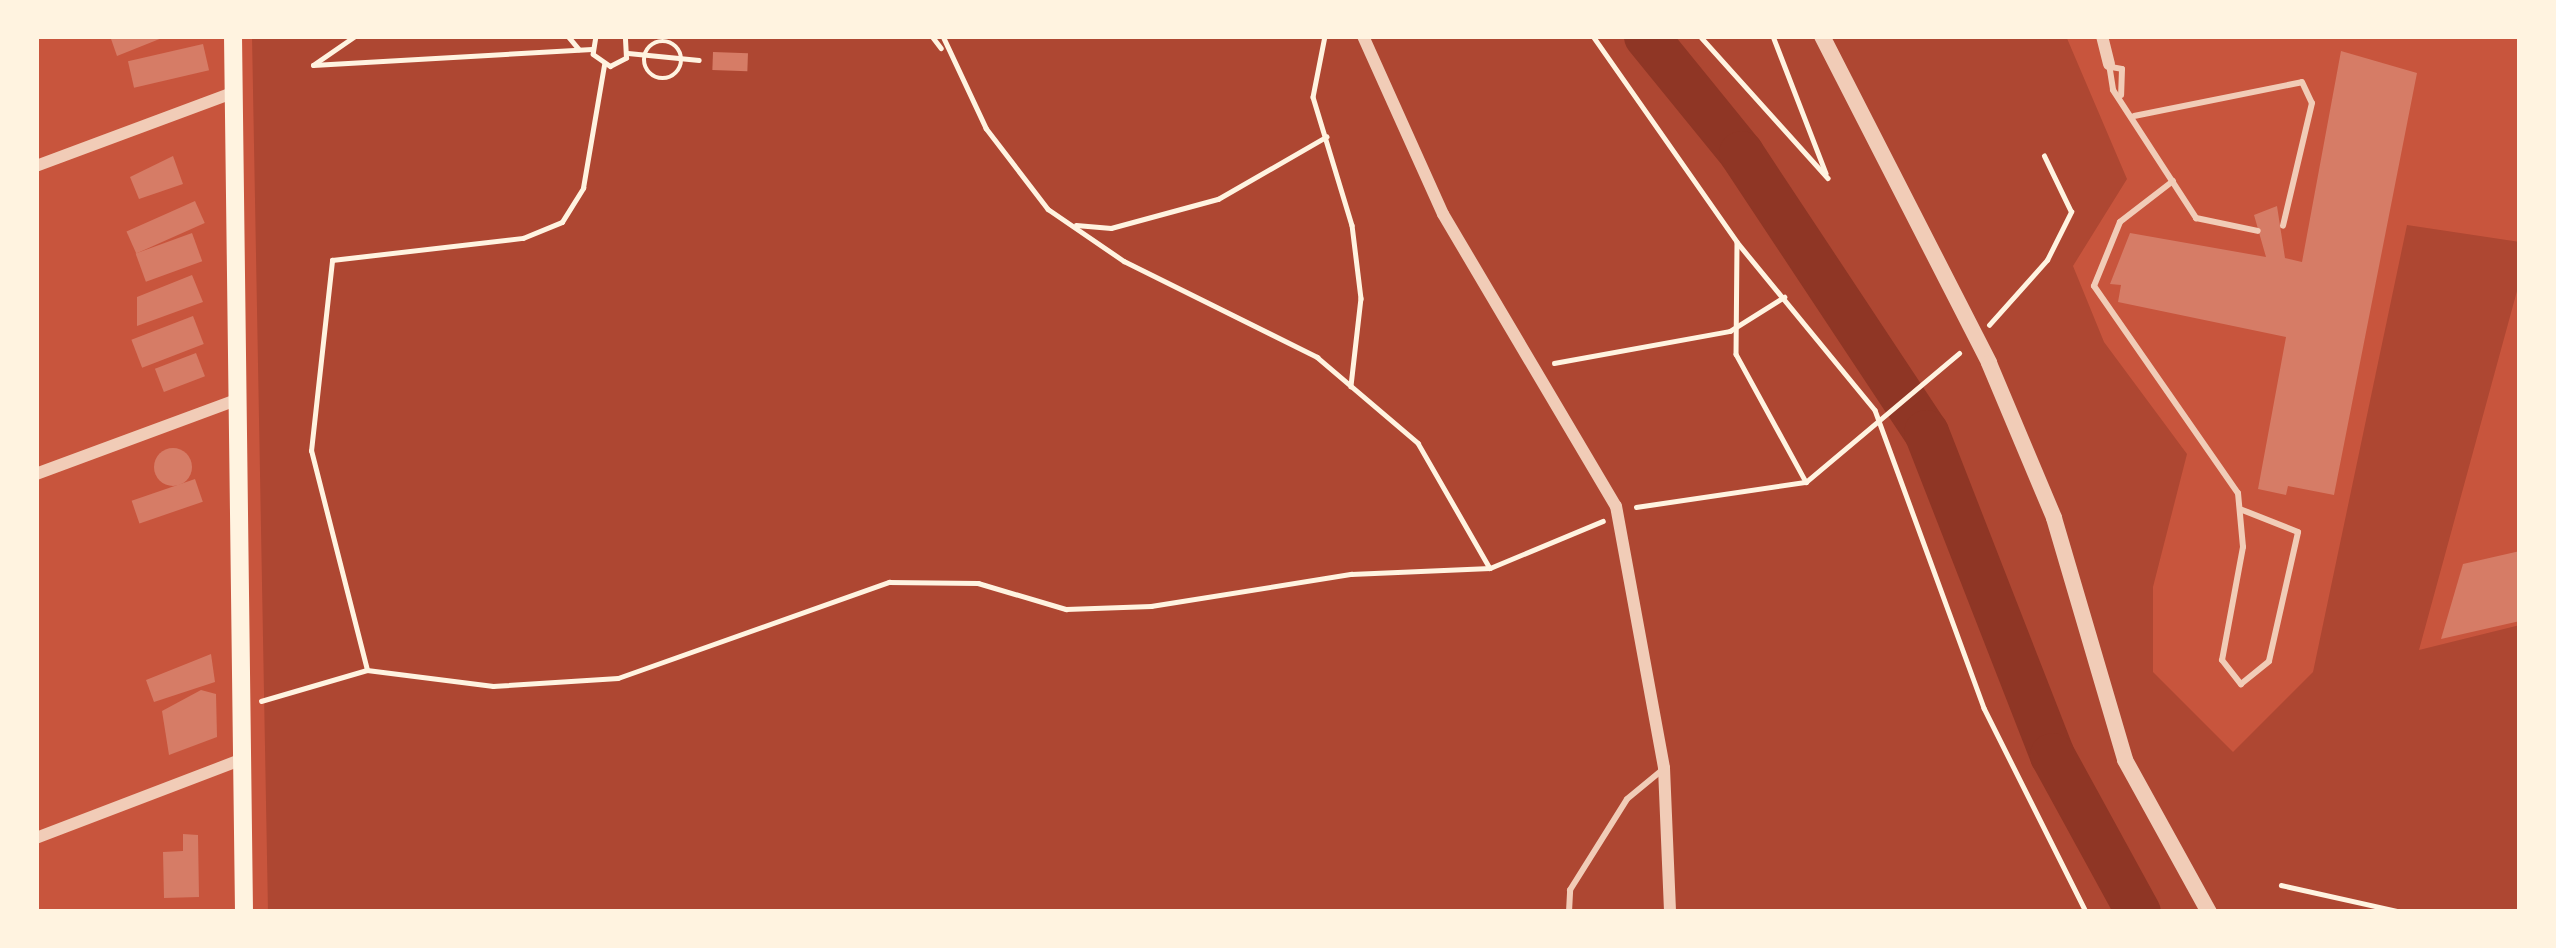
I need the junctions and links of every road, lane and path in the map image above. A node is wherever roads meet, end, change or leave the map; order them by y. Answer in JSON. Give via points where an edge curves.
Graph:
{"nodes":[{"id":1,"x":233,"y":36,"type":"edge"},
{"id":2,"x":355,"y":36,"type":"edge"},
{"id":3,"x":568,"y":36,"type":"edge"},
{"id":4,"x":596,"y":36,"type":"edge"},
{"id":5,"x":625,"y":36,"type":"edge"},
{"id":6,"x":932,"y":36,"type":"edge"},
{"id":7,"x":943,"y":36,"type":"edge"},
{"id":8,"x":1325,"y":36,"type":"edge"},
{"id":9,"x":1363,"y":36,"type":"edge"},
{"id":10,"x":1593,"y":36,"type":"edge"},
{"id":11,"x":1700,"y":36,"type":"edge"},
{"id":12,"x":1773,"y":36,"type":"edge"},
{"id":13,"x":1822,"y":36,"type":"edge"},
{"id":14,"x":2102,"y":36,"type":"edge"},
{"id":15,"x":941,"y":48,"type":"junction"},
{"id":16,"x":592,"y":49,"type":"junction"},
{"id":17,"x":579,"y":50,"type":"junction"},
{"id":18,"x":628,"y":53,"type":"junction"},
{"id":19,"x":644,"y":59,"type":"junction"},
{"id":20,"x":682,"y":60,"type":"junction"},
{"id":21,"x":699,"y":61,"type":"dead end"},
{"id":22,"x":604,"y":65,"type":"junction"},
{"id":23,"x":2110,"y":65,"type":"joint"},
{"id":24,"x":232,"y":92,"type":"junction"},
{"id":25,"x":2134,"y":116,"type":"junction"},
{"id":26,"x":1328,"y":136,"type":"junction"},
{"id":27,"x":2044,"y":156,"type":"dead end"},
{"id":28,"x":36,"y":166,"type":"edge"},
{"id":29,"x":2173,"y":181,"type":"junction"},
{"id":30,"x":1071,"y":224,"type":"junction"},
{"id":31,"x":2283,"y":226,"type":"dead end"},
{"id":32,"x":2258,"y":231,"type":"dead end"},
{"id":33,"x":1737,"y":242,"type":"junction"},
{"id":34,"x":1784,"y":297,"type":"junction"},
{"id":35,"x":1730,"y":331,"type":"junction"},
{"id":36,"x":1536,"y":365,"type":"junction"},
{"id":37,"x":1351,"y":386,"type":"junction"},
{"id":38,"x":231,"y":402,"type":"junction"},
{"id":39,"x":36,"y":474,"type":"edge"},
{"id":40,"x":1806,"y":482,"type":"junction"},
{"id":41,"x":2240,"y":509,"type":"junction"},
{"id":42,"x":1619,"y":514,"type":"junction"},
{"id":43,"x":1490,"y":568,"type":"junction"},
{"id":44,"x":367,"y":670,"type":"junction"},
{"id":45,"x":272,"y":698,"type":"dead end"},
{"id":46,"x":238,"y":761,"type":"junction"},
{"id":47,"x":1664,"y":768,"type":"junction"},
{"id":48,"x":36,"y":838,"type":"edge"},
{"id":49,"x":2282,"y":885,"type":"dead end"},
{"id":50,"x":244,"y":912,"type":"edge"},
{"id":51,"x":1569,"y":912,"type":"edge"},
{"id":52,"x":1670,"y":912,"type":"edge"},
{"id":53,"x":2086,"y":912,"type":"edge"},
{"id":54,"x":2209,"y":912,"type":"edge"},
{"id":55,"x":2402,"y":912,"type":"edge"}],
"edges":[{"from":1,"to":24,"type":"main road"},
{"from":2,"to":17,"type":"path","via":[[314,65]]},
{"from":3,"to":17,"type":"path"},
{"from":4,"to":16,"type":"path"},
{"from":5,"to":18,"type":"path"},
{"from":6,"to":15,"type":"path"},
{"from":7,"to":15,"type":"path"},
{"from":8,"to":26,"type":"path","via":[[1313,97]]},
{"from":9,"to":36,"type":"street","via":[[1422,173]]},
{"from":10,"to":33,"type":"path"},
{"from":11,"to":12,"type":"path","via":[[1828,178]]},
{"from":13,"to":54,"type":"street","via":[[1989,363],[2054,518],[2126,760]]},
{"from":14,"to":23,"type":"street"},
{"from":15,"to":30,"type":"path","via":[[986,128]]},
{"from":16,"to":17,"type":"path"},
{"from":16,"to":22,"type":"path"},
{"from":18,"to":19,"type":"path"},
{"from":18,"to":22,"type":"path"},
{"from":19,"to":20,"type":"path"},
{"from":19,"to":20,"type":"path","via":[[664,41]]},
{"from":19,"to":20,"type":"path","via":[[665,80]]},
{"from":20,"to":21,"type":"path"},
{"from":22,"to":44,"type":"path","via":[[583,188],[562,223],[523,238],[332,260],[311,451]]},
{"from":23,"to":25,"type":"lane","via":[[2122,68],[2121,95]]},
{"from":24,"to":28,"type":"street"},
{"from":24,"to":38,"type":"main road"},
{"from":25,"to":29,"type":"lane"},
{"from":25,"to":31,"type":"lane","via":[[2294,78],[2312,103]]},
{"from":26,"to":30,"type":"path","via":[[1218,199],[1112,228]]},
{"from":26,"to":37,"type":"path","via":[[1360,298]]},
{"from":27,"to":40,"type":"path","via":[[2071,212],[2005,311]]},
{"from":29,"to":32,"type":"lane","via":[[2204,224]]},
{"from":29,"to":41,"type":"lane","via":[[2120,222],[2094,286],[2193,417]]},
{"from":30,"to":37,"type":"path"},
{"from":33,"to":34,"type":"path"},
{"from":33,"to":35,"type":"path"},
{"from":34,"to":35,"type":"path"},
{"from":34,"to":53,"type":"path","via":[[1875,410],[1975,687]]},
{"from":35,"to":36,"type":"path"},
{"from":35,"to":40,"type":"path","via":[[1765,420]]},
{"from":36,"to":42,"type":"street"},
{"from":37,"to":43,"type":"path","via":[[1418,443]]},
{"from":38,"to":39,"type":"street"},
{"from":38,"to":46,"type":"main road"},
{"from":40,"to":42,"type":"path"},
{"from":41,"to":41,"type":"lane","via":[[2222,660],[2242,684],[2269,661],[2297,532]]},
{"from":42,"to":43,"type":"path"},
{"from":42,"to":47,"type":"street"},
{"from":43,"to":44,"type":"path","via":[[1066,609],[979,583],[889,583],[618,678],[493,686]]},
{"from":44,"to":45,"type":"path"},
{"from":46,"to":48,"type":"street"},
{"from":46,"to":50,"type":"main road"},
{"from":47,"to":51,"type":"lane","via":[[1628,799],[1570,890]]},
{"from":47,"to":52,"type":"street"},
{"from":49,"to":55,"type":"path"}]}
